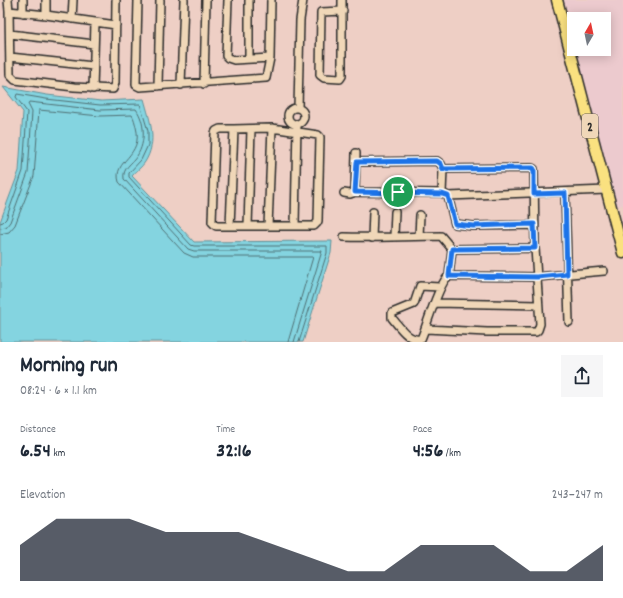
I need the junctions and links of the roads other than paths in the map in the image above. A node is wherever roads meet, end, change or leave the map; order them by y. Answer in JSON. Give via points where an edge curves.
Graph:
{"nodes":[{"id":1,"x":8,"y":0,"type":"edge"},
{"id":2,"x":23,"y":0,"type":"edge"},
{"id":3,"x":46,"y":0,"type":"edge"},
{"id":4,"x":73,"y":0,"type":"edge"},
{"id":5,"x":116,"y":0,"type":"edge"},
{"id":6,"x":138,"y":0,"type":"edge"},
{"id":7,"x":160,"y":0,"type":"edge"},
{"id":8,"x":184,"y":0,"type":"edge"},
{"id":9,"x":206,"y":0,"type":"edge"},
{"id":10,"x":228,"y":0,"type":"edge"},
{"id":11,"x":249,"y":0,"type":"edge"},
{"id":12,"x":271,"y":0,"type":"edge"},
{"id":13,"x":303,"y":0,"type":"edge"},
{"id":14,"x":342,"y":0,"type":"edge"},
{"id":15,"x":557,"y":0,"type":"edge"},
{"id":16,"x":9,"y":11,"type":"junction"},
{"id":17,"x":343,"y":11,"type":"junction"},
{"id":18,"x":23,"y":13,"type":"junction"},
{"id":19,"x":46,"y":15,"type":"junction"},
{"id":20,"x":72,"y":19,"type":"junction"},
{"id":21,"x":95,"y":23,"type":"junction"},
{"id":22,"x":116,"y":25,"type":"junction"},
{"id":23,"x":10,"y":34,"type":"junction"},
{"id":24,"x":94,"y":44,"type":"junction"},
{"id":25,"x":10,"y":57,"type":"junction"},
{"id":26,"x":270,"y":58,"type":"junction"},
{"id":27,"x":249,"y":59,"type":"junction"},
{"id":28,"x":94,"y":66,"type":"junction"},
{"id":29,"x":181,"y":84,"type":"junction"},
{"id":30,"x":204,"y":84,"type":"junction"},
{"id":31,"x":158,"y":86,"type":"junction"},
{"id":32,"x":93,"y":89,"type":"junction"},
{"id":33,"x":298,"y":108,"type":"junction"},
{"id":34,"x":296,"y":124,"type":"junction"},
{"id":35,"x":272,"y":128,"type":"junction"},
{"id":36,"x":234,"y":129,"type":"junction"},
{"id":37,"x":251,"y":129,"type":"junction"},
{"id":38,"x":296,"y":132,"type":"junction"},
{"id":39,"x":356,"y":153,"type":"dead end"},
{"id":40,"x":357,"y":162,"type":"junction"},
{"id":41,"x":443,"y":169,"type":"junction"},
{"id":42,"x":607,"y":190,"type":"junction"},
{"id":43,"x":355,"y":192,"type":"junction"},
{"id":44,"x":344,"y":193,"type":"dead end"},
{"id":45,"x":565,"y":193,"type":"junction"},
{"id":46,"x":534,"y":194,"type":"junction"},
{"id":47,"x":445,"y":195,"type":"junction"},
{"id":48,"x":372,"y":212,"type":"dead end"},
{"id":49,"x":395,"y":212,"type":"dead end"},
{"id":50,"x":420,"y":215,"type":"dead end"},
{"id":51,"x":534,"y":224,"type":"junction"},
{"id":52,"x":295,"y":225,"type":"junction"},
{"id":53,"x":230,"y":226,"type":"junction"},
{"id":54,"x":248,"y":226,"type":"junction"},
{"id":55,"x":268,"y":226,"type":"junction"},
{"id":56,"x":394,"y":236,"type":"junction"},
{"id":57,"x":420,"y":236,"type":"junction"},
{"id":58,"x":344,"y":237,"type":"dead end"},
{"id":59,"x":372,"y":238,"type":"junction"},
{"id":60,"x":535,"y":248,"type":"junction"},
{"id":61,"x":452,"y":249,"type":"junction"},
{"id":62,"x":623,"y":252,"type":"edge"},
{"id":63,"x":604,"y":271,"type":"dead end"},
{"id":64,"x":567,"y":274,"type":"junction"},
{"id":65,"x":449,"y":276,"type":"junction"},
{"id":66,"x":537,"y":277,"type":"junction"},
{"id":67,"x":440,"y":287,"type":"junction"},
{"id":68,"x":435,"y":303,"type":"junction"},
{"id":69,"x":538,"y":305,"type":"junction"},
{"id":70,"x":570,"y":322,"type":"dead end"},
{"id":71,"x":426,"y":329,"type":"junction"}],
"edges":[{"from":1,"to":16,"type":"street"},
{"from":2,"to":18,"type":"street"},
{"from":3,"to":19,"type":"street"},
{"from":4,"to":20,"type":"street"},
{"from":5,"to":22,"type":"street"},
{"from":6,"to":31,"type":"street","via":[[136,85]]},
{"from":7,"to":31,"type":"street"},
{"from":8,"to":29,"type":"street"},
{"from":9,"to":30,"type":"street"},
{"from":10,"to":27,"type":"street","via":[[226,56],[234,60]]},
{"from":11,"to":27,"type":"street"},
{"from":12,"to":26,"type":"street"},
{"from":13,"to":33,"type":"street","via":[[300,20]]},
{"from":14,"to":17,"type":"street"},
{"from":15,"to":42,"type":"highway","number":"2"},
{"from":16,"to":18,"type":"street"},
{"from":16,"to":23,"type":"street"},
{"from":17,"to":17,"type":"street","via":[[342,76],[340,79],[324,78],[320,75],[321,12]]},
{"from":18,"to":19,"type":"street"},
{"from":19,"to":20,"type":"street"},
{"from":20,"to":21,"type":"street"},
{"from":21,"to":22,"type":"street"},
{"from":21,"to":24,"type":"street"},
{"from":22,"to":32,"type":"street","via":[[115,87],[111,90]]},
{"from":23,"to":24,"type":"street"},
{"from":23,"to":25,"type":"street"},
{"from":24,"to":28,"type":"street"},
{"from":25,"to":28,"type":"street"},
{"from":25,"to":32,"type":"street","via":[[10,75],[15,80]]},
{"from":26,"to":27,"type":"street"},
{"from":26,"to":30,"type":"street","via":[[266,78]]},
{"from":28,"to":32,"type":"street"},
{"from":29,"to":30,"type":"street"},
{"from":29,"to":31,"type":"street"},
{"from":33,"to":34,"type":"street","via":[[302,110],[304,118]]},
{"from":33,"to":34,"type":"street","via":[[292,108],[288,115],[289,120]]},
{"from":34,"to":38,"type":"street"},
{"from":35,"to":37,"type":"street"},
{"from":35,"to":38,"type":"street"},
{"from":35,"to":55,"type":"street"},
{"from":36,"to":37,"type":"street"},
{"from":36,"to":53,"type":"street"},
{"from":36,"to":53,"type":"street","via":[[220,129],[215,133],[212,222],[216,226]]},
{"from":37,"to":54,"type":"street"},
{"from":38,"to":52,"type":"street"},
{"from":38,"to":52,"type":"street","via":[[319,135],[320,139],[317,223],[314,226]]},
{"from":39,"to":40,"type":"street"},
{"from":40,"to":41,"type":"street","via":[[437,161]]},
{"from":40,"to":43,"type":"street"},
{"from":41,"to":46,"type":"street","via":[[533,168]]},
{"from":41,"to":47,"type":"street"},
{"from":42,"to":45,"type":"street"},
{"from":42,"to":62,"type":"highway","number":"2"},
{"from":43,"to":44,"type":"street"},
{"from":43,"to":47,"type":"street"},
{"from":45,"to":46,"type":"street"},
{"from":45,"to":64,"type":"street"},
{"from":46,"to":47,"type":"street"},
{"from":46,"to":51,"type":"street"},
{"from":47,"to":51,"type":"street","via":[[455,224]]},
{"from":48,"to":59,"type":"street"},
{"from":49,"to":56,"type":"street"},
{"from":50,"to":57,"type":"street"},
{"from":51,"to":60,"type":"street"},
{"from":52,"to":55,"type":"street"},
{"from":53,"to":54,"type":"street"},
{"from":54,"to":55,"type":"street"},
{"from":56,"to":57,"type":"street"},
{"from":56,"to":59,"type":"street"},
{"from":57,"to":61,"type":"street","via":[[442,236]]},
{"from":58,"to":59,"type":"street"},
{"from":60,"to":61,"type":"street"},
{"from":60,"to":66,"type":"street"},
{"from":61,"to":65,"type":"street"},
{"from":63,"to":64,"type":"street"},
{"from":64,"to":66,"type":"street"},
{"from":64,"to":70,"type":"street"},
{"from":65,"to":66,"type":"street"},
{"from":65,"to":67,"type":"street"},
{"from":66,"to":69,"type":"street"},
{"from":67,"to":68,"type":"street"},
{"from":67,"to":71,"type":"street","via":[[420,286],[414,304],[392,313],[392,318],[416,340],[421,339]]},
{"from":68,"to":69,"type":"street"},
{"from":68,"to":71,"type":"street"},
{"from":69,"to":71,"type":"street","via":[[540,326],[536,332]]}]}
